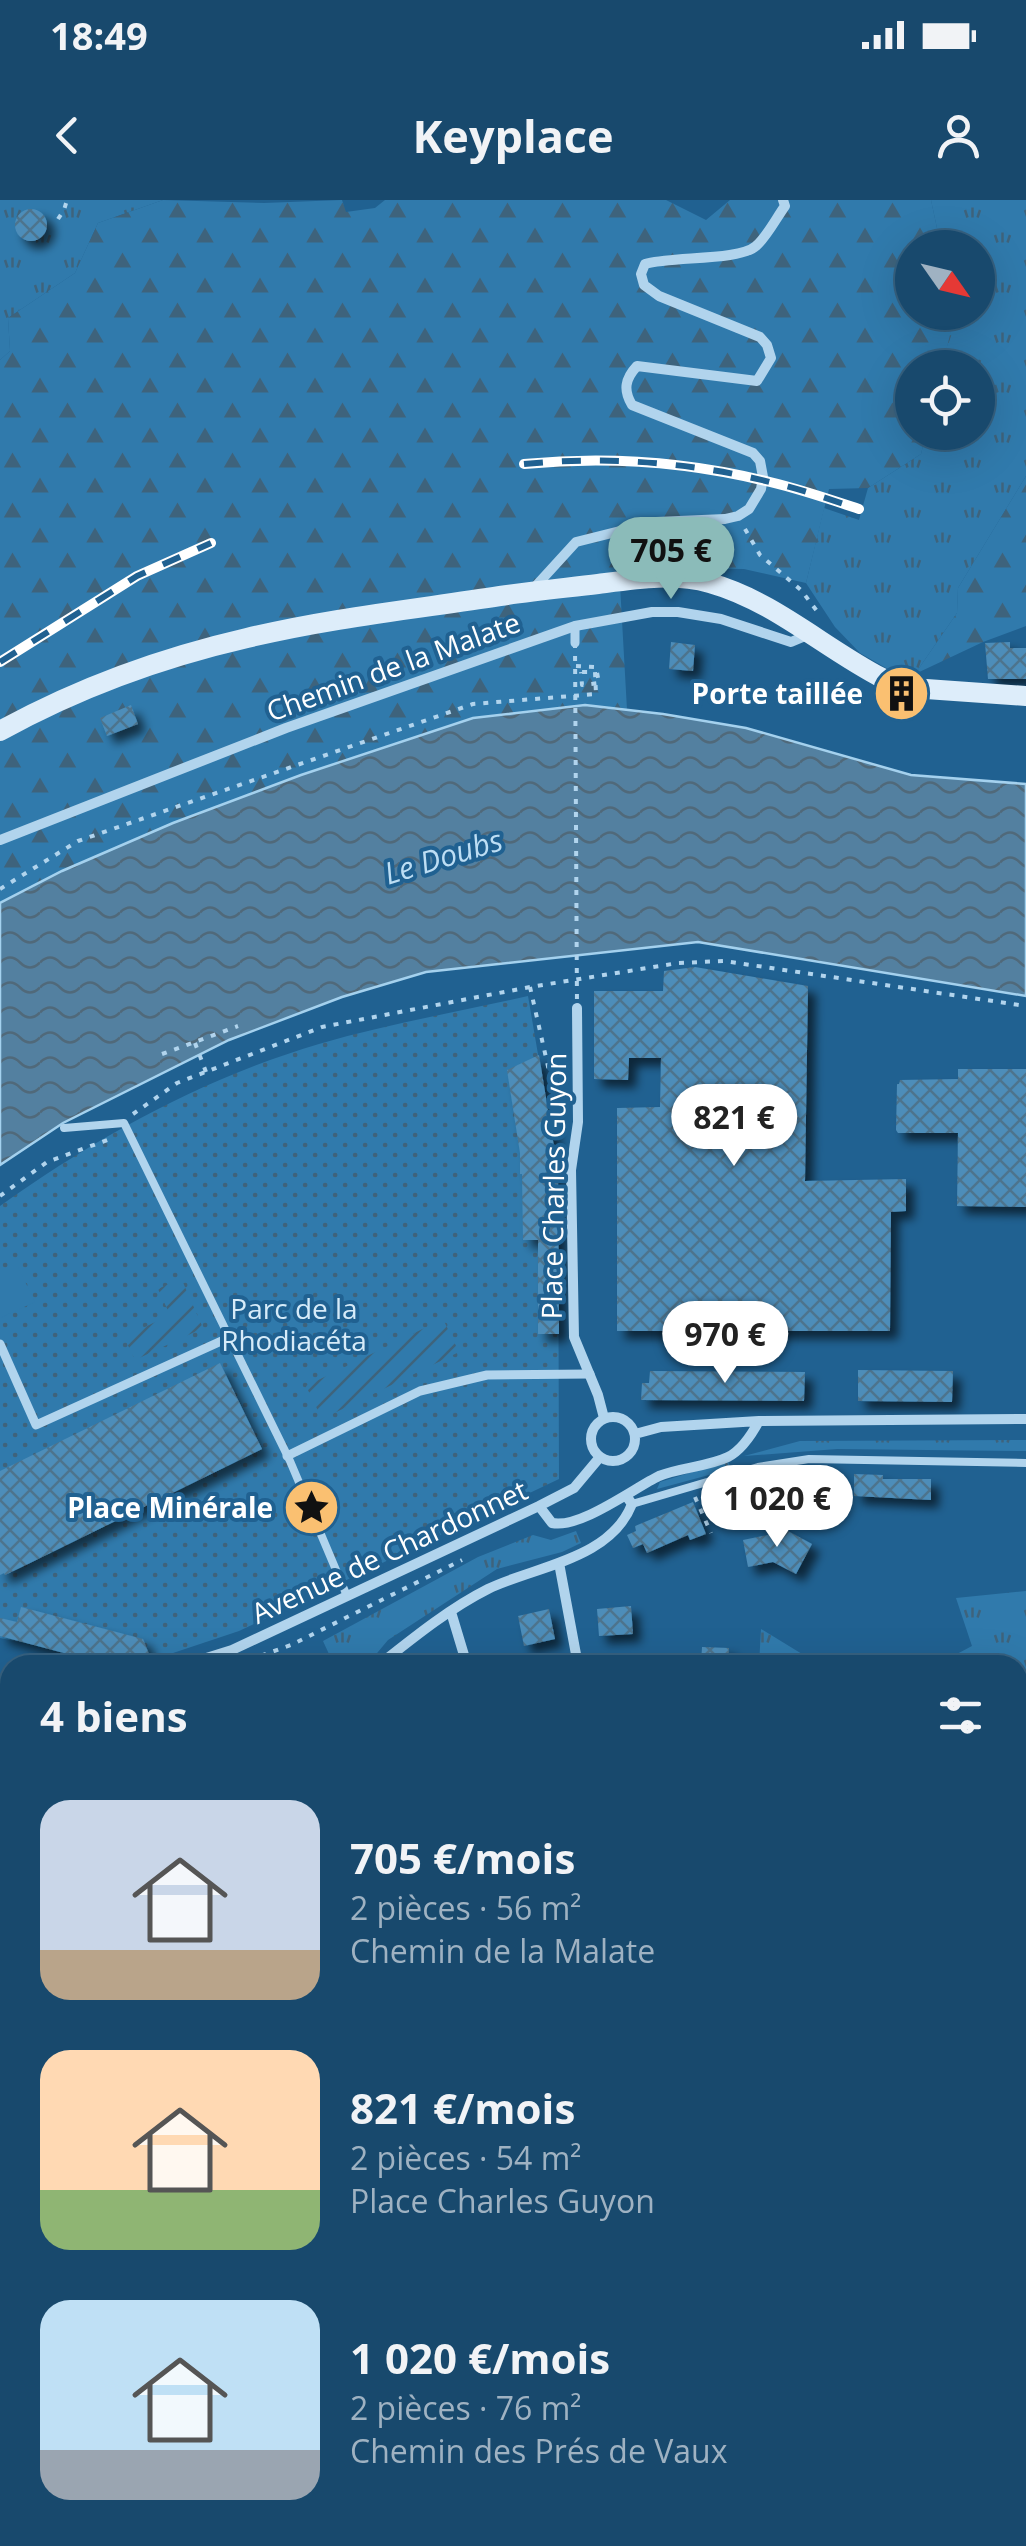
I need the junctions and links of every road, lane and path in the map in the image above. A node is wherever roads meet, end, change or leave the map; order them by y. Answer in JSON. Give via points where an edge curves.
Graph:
{"nodes":[{"id":1,"x":66,"y":200,"type":"edge"},
{"id":2,"x":784,"y":200,"type":"edge"},
{"id":3,"x":58,"y":219,"type":"dead end"},
{"id":4,"x":738,"y":516,"type":"junction"},
{"id":5,"x":530,"y":592,"type":"junction"},
{"id":6,"x":575,"y":626,"type":"junction"},
{"id":7,"x":820,"y":630,"type":"junction"},
{"id":8,"x":575,"y":643,"type":"joint"},
{"id":9,"x":575,"y":666,"type":"junction"},
{"id":10,"x":882,"y":678,"type":"tunnel mouth"},
{"id":11,"x":926,"y":689,"type":"tunnel mouth"},
{"id":12,"x":1026,"y":696,"type":"edge"},
{"id":13,"x":0,"y":731,"type":"edge"},
{"id":14,"x":0,"y":840,"type":"edge"},
{"id":15,"x":0,"y":889,"type":"edge"},
{"id":16,"x":530,"y":987,"type":"junction"},
{"id":17,"x":1026,"y":1006,"type":"edge"},
{"id":18,"x":576,"y":1008,"type":"joint"},
{"id":19,"x":238,"y":1026,"type":"dead end"},
{"id":20,"x":195,"y":1042,"type":"junction"},
{"id":21,"x":162,"y":1054,"type":"dead end"},
{"id":22,"x":206,"y":1072,"type":"junction"},
{"id":23,"x":124,"y":1123,"type":"junction"},
{"id":24,"x":562,"y":1127,"type":"dead end"},
{"id":25,"x":64,"y":1128,"type":"dead end"},
{"id":26,"x":0,"y":1196,"type":"edge"},
{"id":27,"x":228,"y":1338,"type":"junction"},
{"id":28,"x":0,"y":1344,"type":"edge"},
{"id":29,"x":590,"y":1374,"type":"junction"},
{"id":30,"x":604,"y":1418,"type":"junction"},
{"id":31,"x":1026,"y":1419,"type":"edge"},
{"id":32,"x":758,"y":1421,"type":"junction"},
{"id":33,"x":635,"y":1434,"type":"junction"},
{"id":34,"x":288,"y":1456,"type":"junction"},
{"id":35,"x":600,"y":1457,"type":"junction"},
{"id":36,"x":1026,"y":1463,"type":"edge"},
{"id":37,"x":691,"y":1486,"type":"junction"},
{"id":38,"x":629,"y":1500,"type":"junction"},
{"id":39,"x":540,"y":1506,"type":"junction"},
{"id":40,"x":711,"y":1534,"type":"dead end"},
{"id":41,"x":477,"y":1553,"type":"dead end"},
{"id":42,"x":559,"y":1563,"type":"junction"},
{"id":43,"x":348,"y":1596,"type":"junction"},
{"id":44,"x":452,"y":1612,"type":"junction"},
{"id":45,"x":216,"y":1655,"type":"edge"},
{"id":46,"x":264,"y":1655,"type":"edge"},
{"id":47,"x":393,"y":1655,"type":"edge"},
{"id":48,"x":465,"y":1655,"type":"edge"},
{"id":49,"x":576,"y":1655,"type":"edge"}],
"edges":[{"from":1,"to":3,"type":"path"},
{"from":2,"to":4,"type":"street","via":[[755,248],[660,260],[645,264],[642,274],[644,285],[659,296],[760,337],[771,358],[757,381],[637,366],[625,386],[632,406],[743,448],[760,461],[761,489]]},
{"from":4,"to":5,"type":"street","via":[[656,522],[576,542]]},
{"from":4,"to":7,"type":"path","via":[[760,555],[801,590]]},
{"from":5,"to":7,"type":"main road","via":[[678,576]]},
{"from":5,"to":13,"type":"main road","via":[[248,637],[148,664]]},
{"from":6,"to":7,"type":"street","name":"Chemin de la Malate","via":[[678,612],[791,642]]},
{"from":6,"to":8,"type":"street"},
{"from":6,"to":14,"type":"street","name":"Chemin de la Malate","via":[[286,728]]},
{"from":7,"to":10,"type":"main road","via":[[846,658]]},
{"from":8,"to":9,"type":"path","bridge":true},
{"from":9,"to":15,"type":"path","bridge":true,"via":[[596,667],[598,683],[582,685],[581,672],[595,672],[596,694],[473,704],[78,840]]},
{"from":9,"to":18,"type":"path","bridge":true},
{"from":11,"to":12,"type":"main road"},
{"from":16,"to":17,"type":"path","via":[[724,960]]},
{"from":16,"to":22,"type":"path","via":[[322,1028]]},
{"from":16,"to":24,"type":"path"},
{"from":18,"to":29,"type":"street","name":"Place Charles Guyon","via":[[574,1337]]},
{"from":19,"to":20,"type":"path"},
{"from":20,"to":21,"type":"path"},
{"from":20,"to":22,"type":"path"},
{"from":22,"to":23,"type":"path","via":[[176,1083]]},
{"from":23,"to":25,"type":"lane"},
{"from":23,"to":26,"type":"path","via":[[111,1139],[47,1162]]},
{"from":23,"to":27,"type":"lane"},
{"from":27,"to":28,"type":"street","via":[[36,1424]]},
{"from":27,"to":34,"type":"lane"},
{"from":29,"to":30,"type":"street","name":"Place Charles Guyon"},
{"from":29,"to":34,"type":"street","via":[[487,1375],[420,1391]]},
{"from":30,"to":33,"type":"street","via":[[627,1420]]},
{"from":30,"to":35,"type":"street","via":[[591,1432]]},
{"from":31,"to":32,"type":"street"},
{"from":32,"to":33,"type":"street"},
{"from":32,"to":38,"type":"street","via":[[730,1456],[660,1476]]},
{"from":33,"to":35,"type":"street","via":[[622,1460]]},
{"from":34,"to":43,"type":"lane"},
{"from":35,"to":39,"type":"street","name":"Avenue de Chardonnet","via":[[574,1488]]},
{"from":36,"to":37,"type":"lane","via":[[809,1458]]},
{"from":37,"to":38,"type":"lane"},
{"from":37,"to":40,"type":"path"},
{"from":38,"to":39,"type":"street","via":[[558,1524]]},
{"from":38,"to":42,"type":"street","via":[[628,1514],[602,1542]]},
{"from":39,"to":43,"type":"street","name":"Avenue de Chardonnet"},
{"from":41,"to":46,"type":"path"},
{"from":42,"to":44,"type":"street","via":[[488,1589]]},
{"from":42,"to":49,"type":"street"},
{"from":43,"to":45,"type":"street","name":"Avenue de Chardonnet"},
{"from":44,"to":47,"type":"street"},
{"from":44,"to":48,"type":"street"}]}
